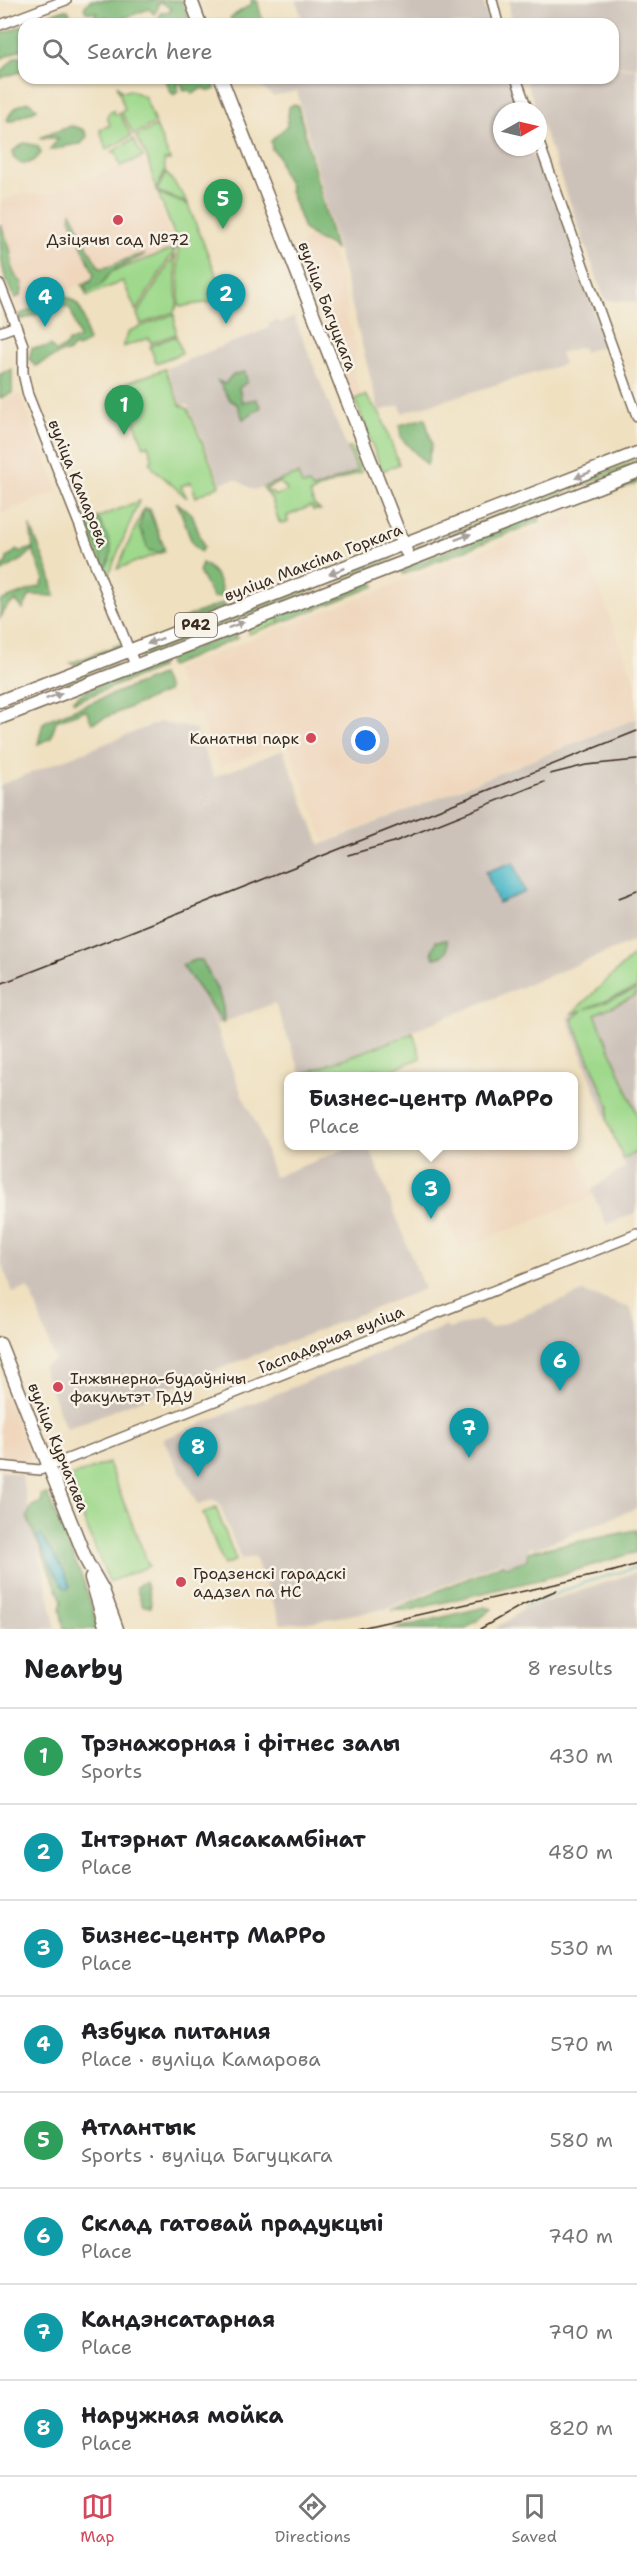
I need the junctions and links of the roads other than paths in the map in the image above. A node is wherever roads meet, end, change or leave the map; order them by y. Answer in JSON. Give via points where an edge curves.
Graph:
{"nodes":[{"id":1,"x":66,"y":0,"type":"edge"},
{"id":2,"x":191,"y":0,"type":"edge"},
{"id":3,"x":492,"y":0,"type":"edge"},
{"id":4,"x":18,"y":18,"type":"edge"},
{"id":5,"x":18,"y":18,"type":"edge"},
{"id":6,"x":198,"y":18,"type":"edge"},
{"id":7,"x":496,"y":18,"type":"edge"},
{"id":8,"x":0,"y":25,"type":"edge"},
{"id":9,"x":223,"y":84,"type":"edge"},
{"id":10,"x":518,"y":84,"type":"edge"},
{"id":11,"x":525,"y":102,"type":"edge"},
{"id":12,"x":544,"y":156,"type":"edge"},
{"id":13,"x":0,"y":285,"type":"edge"},
{"id":14,"x":16,"y":326,"type":"junction"},
{"id":15,"x":0,"y":332,"type":"edge"},
{"id":16,"x":637,"y":416,"type":"edge"},
{"id":17,"x":637,"y":453,"type":"edge"},
{"id":18,"x":637,"y":472,"type":"edge"},
{"id":19,"x":404,"y":545,"type":"junction"},
{"id":20,"x":409,"y":558,"type":"junction"},
{"id":21,"x":129,"y":652,"type":"junction"},
{"id":22,"x":135,"y":665,"type":"junction"},
{"id":23,"x":0,"y":701,"type":"edge"},
{"id":24,"x":0,"y":718,"type":"edge"},
{"id":25,"x":637,"y":1234,"type":"edge"},
{"id":26,"x":0,"y":1344,"type":"edge"},
{"id":27,"x":0,"y":1466,"type":"edge"},
{"id":28,"x":49,"y":1466,"type":"junction"},
{"id":29,"x":87,"y":1562,"type":"junction"},
{"id":30,"x":107,"y":1629,"type":"edge"},
{"id":31,"x":117,"y":1629,"type":"edge"}],
"edges":[{"from":1,"to":5,"type":"street"},
{"from":2,"to":6,"type":"main road"},
{"from":3,"to":7,"type":"street"},
{"from":4,"to":8,"type":"street"},
{"from":9,"to":19,"type":"main road","name":"вуліца Багуцкага"},
{"from":10,"to":11,"type":"street"},
{"from":12,"to":16,"type":"street"},
{"from":13,"to":14,"type":"street","name":"вуліца Камарова"},
{"from":14,"to":15,"type":"street"},
{"from":14,"to":21,"type":"street","name":"вуліца Камарова","via":[[23,345],[27,395]]},
{"from":17,"to":19,"type":"main road","name":"вуліца Максіма Горкага","number":"Р42","one_way":true},
{"from":20,"to":18,"type":"main road","name":"вуліца Максіма Горкага","number":"Р42","one_way":true},
{"from":19,"to":20,"type":"main road","name":"вуліца Багуцкага"},
{"from":19,"to":21,"type":"main road","name":"вуліца Максіма Горкага","number":"Р42","one_way":true},
{"from":22,"to":20,"type":"main road","name":"вуліца Максіма Горкага","number":"Р42","one_way":true},
{"from":21,"to":22,"type":"street","name":"вуліца Камарова"},
{"from":21,"to":23,"type":"main road","name":"вуліца Максіма Горкага","number":"Р42"},
{"from":24,"to":22,"type":"main road","name":"вуліца Максіма Горкага","number":"Р42","one_way":true},
{"from":25,"to":28,"type":"street","name":"Гаспадарчая вуліца"},
{"from":26,"to":28,"type":"main road","name":"вуліца Курчатава"},
{"from":27,"to":28,"type":"street","name":"Гаспадарчая вуліца","via":[[40,1470]]},
{"from":28,"to":29,"type":"main road","name":"вуліца Курчатава"},
{"from":29,"to":30,"type":"main road","name":"вуліца Курчатава"},
{"from":29,"to":31,"type":"main road","name":"вуліца Курчатава","via":[[103,1590]]},
{"from":30,"to":31,"type":"main road"}]}
